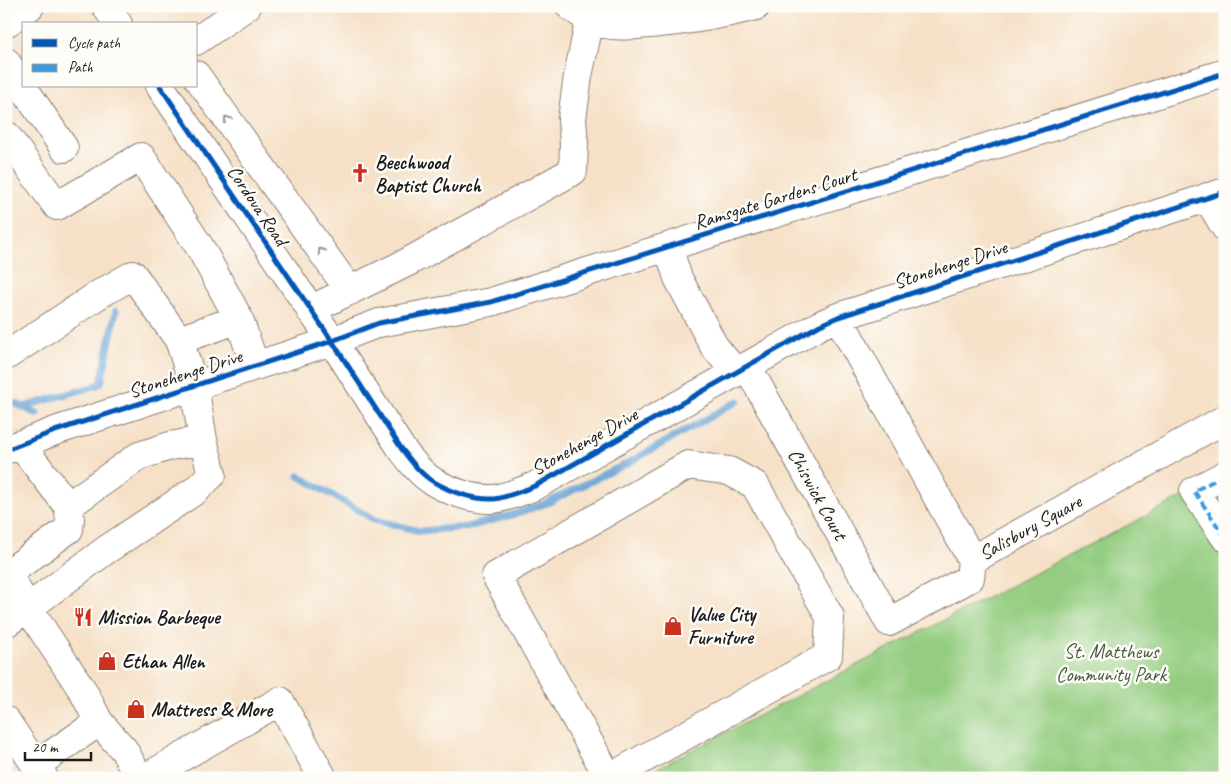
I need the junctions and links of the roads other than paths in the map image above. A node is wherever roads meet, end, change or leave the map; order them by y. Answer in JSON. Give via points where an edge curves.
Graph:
{"nodes":[{"id":1,"x":30,"y":6,"type":"edge"},
{"id":2,"x":247,"y":6,"type":"edge"},
{"id":3,"x":756,"y":6,"type":"edge"},
{"id":4,"x":580,"y":12,"type":"edge"},
{"id":5,"x":6,"y":23,"type":"edge"},
{"id":6,"x":198,"y":40,"type":"edge"},
{"id":7,"x":6,"y":62,"type":"edge"},
{"id":8,"x":1225,"y":73,"type":"edge"},
{"id":9,"x":22,"y":77,"type":"edge"},
{"id":10,"x":198,"y":78,"type":"edge"},
{"id":11,"x":161,"y":88,"type":"edge"},
{"id":12,"x":39,"y":92,"type":"edge"},
{"id":13,"x":6,"y":135,"type":"edge"},
{"id":14,"x":64,"y":148,"type":"dead end"},
{"id":15,"x":1216,"y":195,"type":"edge"},
{"id":16,"x":1225,"y":228,"type":"edge"},
{"id":17,"x":668,"y":247,"type":"junction"},
{"id":18,"x":350,"y":291,"type":"junction"},
{"id":19,"x":310,"y":310,"type":"junction"},
{"id":20,"x":838,"y":317,"type":"junction"},
{"id":21,"x":239,"y":319,"type":"junction"},
{"id":22,"x":179,"y":340,"type":"junction"},
{"id":23,"x":332,"y":341,"type":"junction"},
{"id":24,"x":6,"y":356,"type":"edge"},
{"id":25,"x":255,"y":366,"type":"junction"},
{"id":26,"x":741,"y":369,"type":"junction"},
{"id":27,"x":194,"y":386,"type":"junction"},
{"id":28,"x":1225,"y":419,"type":"edge"},
{"id":29,"x":203,"y":440,"type":"junction"},
{"id":30,"x":13,"y":447,"type":"edge"},
{"id":31,"x":1225,"y":475,"type":"edge"},
{"id":32,"x":68,"y":506,"type":"junction"},
{"id":33,"x":1225,"y":537,"type":"edge"},
{"id":34,"x":972,"y":560,"type":"junction"},
{"id":35,"x":6,"y":574,"type":"edge"},
{"id":36,"x":17,"y":616,"type":"edge"},
{"id":37,"x":99,"y":722,"type":"junction"},
{"id":38,"x":10,"y":737,"type":"edge"},
{"id":39,"x":40,"y":772,"type":"edge"},
{"id":40,"x":139,"y":778,"type":"edge"},
{"id":41,"x":145,"y":778,"type":"edge"},
{"id":42,"x":323,"y":778,"type":"edge"},
{"id":43,"x":609,"y":778,"type":"edge"}],
"edges":[{"from":1,"to":5,"type":"street"},
{"from":2,"to":6,"type":"street"},
{"from":3,"to":4,"type":"street","via":[[679,22],[631,26],[599,23]]},
{"from":4,"to":18,"type":"street","via":[[578,76],[572,120],[573,171]]},
{"from":7,"to":9,"type":"street"},
{"from":8,"to":17,"type":"street","name":"Ramsgate Gardens Court"},
{"from":18,"to":10,"type":"street","one_way":true},
{"from":11,"to":19,"type":"street","name":"Cordova Road"},
{"from":12,"to":14,"type":"street"},
{"from":13,"to":21,"type":"street","via":[[57,206],[141,157],[202,249]]},
{"from":15,"to":16,"type":"street"},
{"from":15,"to":20,"type":"street","name":"Stonehenge Drive"},
{"from":17,"to":23,"type":"street","name":"Ramsgate Gardens Court","via":[[491,302],[379,323]]},
{"from":17,"to":26,"type":"street","name":"Chiswick Court","via":[[678,278],[714,346]]},
{"from":18,"to":19,"type":"street"},
{"from":19,"to":23,"type":"street","name":"Cordova Road"},
{"from":20,"to":26,"type":"street","name":"Stonehenge Drive"},
{"from":20,"to":34,"type":"street","name":"Salisbury Square"},
{"from":21,"to":22,"type":"street"},
{"from":21,"to":25,"type":"street"},
{"from":22,"to":24,"type":"street","via":[[133,275],[98,294]]},
{"from":22,"to":27,"type":"street"},
{"from":23,"to":25,"type":"street","name":"Stonehenge Drive"},
{"from":23,"to":26,"type":"street","name":"Stonehenge Drive","via":[[412,462],[433,482],[478,498],[494,498],[535,486]]},
{"from":25,"to":27,"type":"street","name":"Stonehenge Drive"},
{"from":26,"to":34,"type":"street","name":"Chiswick Court","via":[[889,622],[970,578]]},
{"from":27,"to":29,"type":"street"},
{"from":27,"to":30,"type":"street","name":"Stonehenge Drive"},
{"from":28,"to":34,"type":"street","name":"Salisbury Square"},
{"from":29,"to":32,"type":"street","via":[[139,456]]},
{"from":29,"to":36,"type":"street","via":[[212,474],[196,490],[106,550]]},
{"from":30,"to":32,"type":"street"},
{"from":31,"to":33,"type":"street","via":[[1194,491]]},
{"from":32,"to":35,"type":"street","via":[[68,528]]},
{"from":35,"to":36,"type":"street"},
{"from":36,"to":37,"type":"street","via":[[83,691]]},
{"from":37,"to":39,"type":"street"},
{"from":37,"to":40,"type":"street","via":[[124,750]]},
{"from":38,"to":39,"type":"street"},
{"from":41,"to":42,"type":"street","via":[[280,701]]},
{"from":43,"to":43,"type":"street","via":[[496,576],[688,465],[729,471],[755,485],[830,616],[828,656]]}]}
